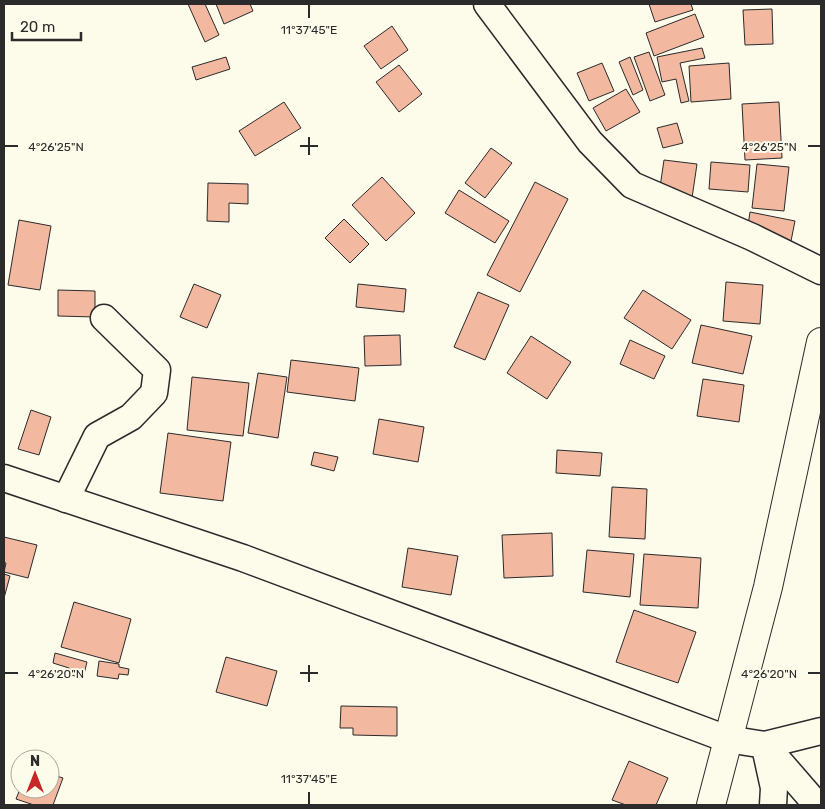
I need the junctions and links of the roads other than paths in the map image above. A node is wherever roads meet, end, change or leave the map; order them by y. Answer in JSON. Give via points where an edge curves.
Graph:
{"nodes":[{"id":1,"x":487,"y":4,"type":"edge"},
{"id":2,"x":821,"y":271,"type":"edge"},
{"id":3,"x":104,"y":318,"type":"dead end"},
{"id":4,"x":821,"y":342,"type":"edge"},
{"id":5,"x":4,"y":478,"type":"edge"},
{"id":6,"x":66,"y":499,"type":"junction"},
{"id":7,"x":821,"y":731,"type":"edge"},
{"id":8,"x":727,"y":739,"type":"junction"},
{"id":9,"x":764,"y":745,"type":"junction"},
{"id":10,"x":776,"y":799,"type":"edge"},
{"id":11,"x":712,"y":805,"type":"edge"},
{"id":12,"x":817,"y":805,"type":"edge"}],
"edges":[{"from":1,"to":2,"type":"street","via":[[590,142],[632,185]]},
{"from":3,"to":6,"type":"street","via":[[157,370],[154,393],[131,417],[97,436]]},
{"from":4,"to":8,"type":"highway","via":[[768,587]]},
{"from":5,"to":6,"type":"street"},
{"from":6,"to":8,"type":"street","via":[[353,598]]},
{"from":7,"to":9,"type":"street"},
{"from":8,"to":9,"type":"street"},
{"from":8,"to":11,"type":"highway"},
{"from":9,"to":10,"type":"street"},
{"from":9,"to":12,"type":"street"}]}
